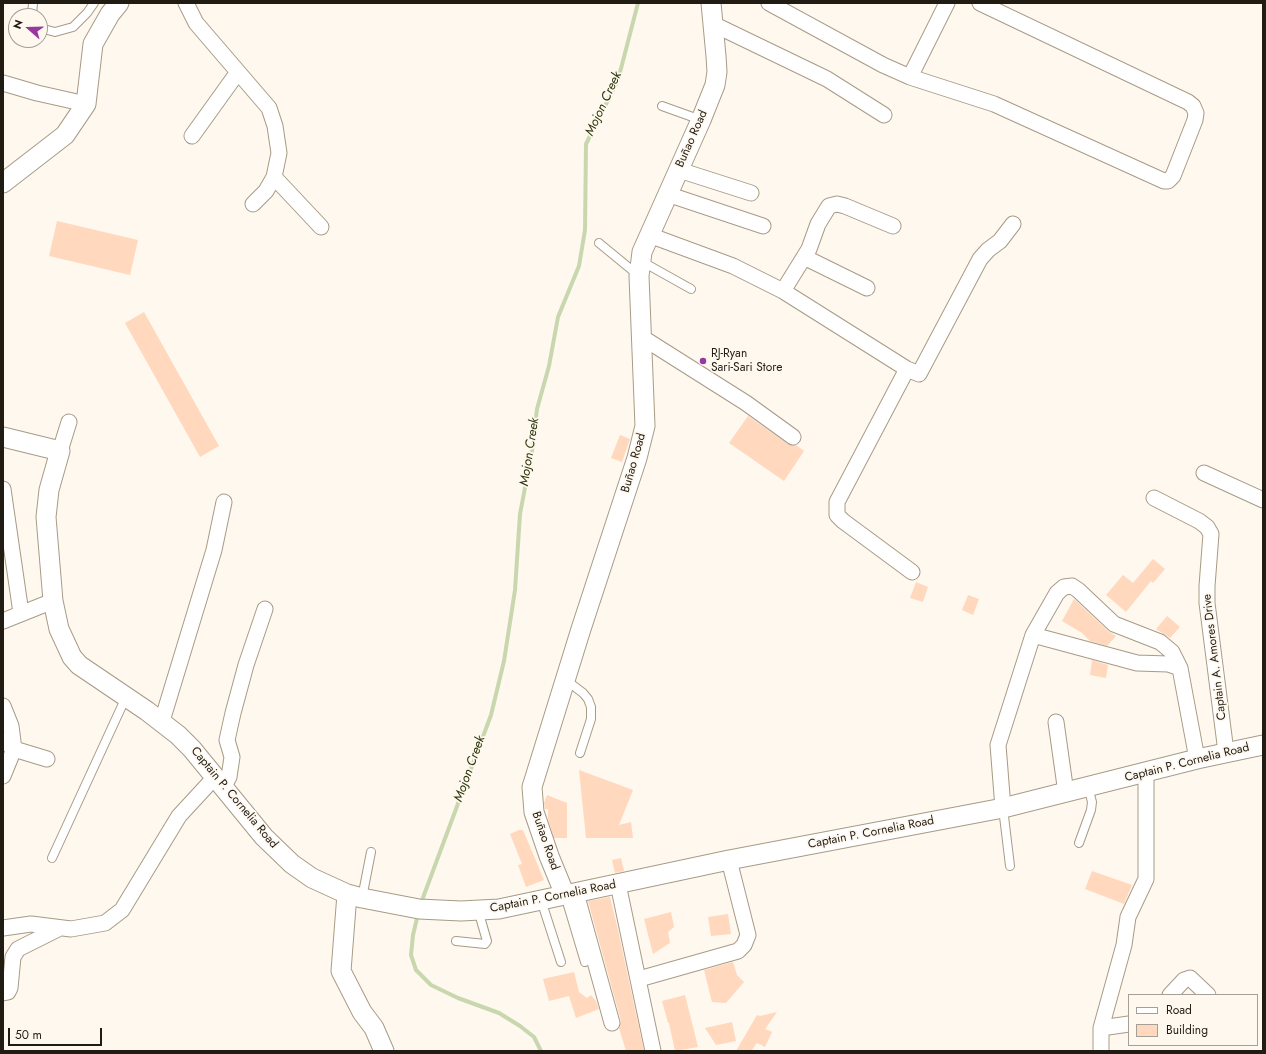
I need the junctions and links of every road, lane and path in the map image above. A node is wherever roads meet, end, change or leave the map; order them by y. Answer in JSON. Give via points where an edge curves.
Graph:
{"nodes":[{"id":1,"x":94,"y":3,"type":"edge"},
{"id":2,"x":119,"y":3,"type":"edge"},
{"id":3,"x":186,"y":3,"type":"edge"},
{"id":4,"x":711,"y":3,"type":"edge"},
{"id":5,"x":769,"y":3,"type":"edge"},
{"id":6,"x":947,"y":3,"type":"edge"},
{"id":7,"x":980,"y":3,"type":"edge"},
{"id":8,"x":713,"y":24,"type":"junction"},
{"id":9,"x":48,"y":30,"type":"edge"},
{"id":10,"x":238,"y":72,"type":"junction"},
{"id":11,"x":910,"y":77,"type":"junction"},
{"id":12,"x":3,"y":83,"type":"edge"},
{"id":13,"x":86,"y":104,"type":"junction"},
{"id":14,"x":662,"y":106,"type":"dead end"},
{"id":15,"x":884,"y":115,"type":"dead end"},
{"id":16,"x":701,"y":120,"type":"junction"},
{"id":17,"x":192,"y":136,"type":"dead end"},
{"id":18,"x":679,"y":170,"type":"junction"},
{"id":19,"x":274,"y":177,"type":"junction"},
{"id":20,"x":3,"y":184,"type":"edge"},
{"id":21,"x":751,"y":193,"type":"dead end"},
{"id":22,"x":667,"y":194,"type":"junction"},
{"id":23,"x":253,"y":204,"type":"dead end"},
{"id":24,"x":1013,"y":224,"type":"dead end"},
{"id":25,"x":763,"y":226,"type":"dead end"},
{"id":26,"x":893,"y":226,"type":"dead end"},
{"id":27,"x":320,"y":227,"type":"dead end"},
{"id":28,"x":648,"y":235,"type":"junction"},
{"id":29,"x":599,"y":243,"type":"dead end"},
{"id":30,"x":804,"y":257,"type":"junction"},
{"id":31,"x":640,"y":268,"type":"junction"},
{"id":32,"x":866,"y":288,"type":"dead end"},
{"id":33,"x":691,"y":289,"type":"dead end"},
{"id":34,"x":783,"y":292,"type":"junction"},
{"id":35,"x":640,"y":336,"type":"junction"},
{"id":36,"x":907,"y":369,"type":"junction"},
{"id":37,"x":69,"y":422,"type":"dead end"},
{"id":38,"x":3,"y":437,"type":"edge"},
{"id":39,"x":793,"y":437,"type":"dead end"},
{"id":40,"x":60,"y":451,"type":"junction"},
{"id":41,"x":1204,"y":473,"type":"dead end"},
{"id":42,"x":3,"y":491,"type":"edge"},
{"id":43,"x":1154,"y":498,"type":"dead end"},
{"id":44,"x":1263,"y":500,"type":"edge"},
{"id":45,"x":224,"y":502,"type":"dead end"},
{"id":46,"x":912,"y":572,"type":"dead end"},
{"id":47,"x":53,"y":601,"type":"junction"},
{"id":48,"x":265,"y":610,"type":"dead end"},
{"id":49,"x":21,"y":614,"type":"junction"},
{"id":50,"x":3,"y":621,"type":"edge"},
{"id":51,"x":1033,"y":636,"type":"junction"},
{"id":52,"x":1180,"y":668,"type":"junction"},
{"id":53,"x":565,"y":680,"type":"junction"},
{"id":54,"x":126,"y":697,"type":"junction"},
{"id":55,"x":3,"y":706,"type":"edge"},
{"id":56,"x":162,"y":721,"type":"junction"},
{"id":57,"x":1056,"y":722,"type":"dead end"},
{"id":58,"x":8,"y":744,"type":"edge"},
{"id":59,"x":1263,"y":745,"type":"edge"},
{"id":60,"x":1226,"y":752,"type":"junction"},
{"id":61,"x":580,"y":753,"type":"dead end"},
{"id":62,"x":47,"y":759,"type":"dead end"},
{"id":63,"x":1197,"y":759,"type":"junction"},
{"id":64,"x":1146,"y":773,"type":"junction"},
{"id":65,"x":3,"y":776,"type":"edge"},
{"id":66,"x":219,"y":783,"type":"junction"},
{"id":67,"x":1088,"y":787,"type":"junction"},
{"id":68,"x":1066,"y":792,"type":"junction"},
{"id":69,"x":1003,"y":808,"type":"junction"},
{"id":70,"x":1079,"y":844,"type":"dead end"},
{"id":71,"x":371,"y":852,"type":"dead end"},
{"id":72,"x":52,"y":858,"type":"dead end"},
{"id":73,"x":729,"y":860,"type":"junction"},
{"id":74,"x":1010,"y":866,"type":"dead end"},
{"id":75,"x":618,"y":884,"type":"junction"},
{"id":76,"x":571,"y":894,"type":"junction"},
{"id":77,"x":355,"y":896,"type":"junction"},
{"id":78,"x":541,"y":900,"type":"junction"},
{"id":79,"x":478,"y":910,"type":"junction"},
{"id":80,"x":3,"y":928,"type":"edge"},
{"id":81,"x":60,"y":928,"type":"junction"},
{"id":82,"x":456,"y":941,"type":"dead end"},
{"id":83,"x":561,"y":962,"type":"dead end"},
{"id":84,"x":585,"y":962,"type":"dead end"},
{"id":85,"x":639,"y":979,"type":"junction"},
{"id":86,"x":3,"y":993,"type":"edge"},
{"id":87,"x":1171,"y":994,"type":"edge"},
{"id":88,"x":1207,"y":994,"type":"edge"},
{"id":89,"x":612,"y":1023,"type":"dead end"},
{"id":90,"x":1128,"y":1024,"type":"edge"},
{"id":91,"x":1101,"y":1028,"type":"junction"},
{"id":92,"x":384,"y":1051,"type":"edge"},
{"id":93,"x":653,"y":1051,"type":"edge"},
{"id":94,"x":1101,"y":1051,"type":"edge"}],
"edges":[{"from":1,"to":9,"type":"lane","via":[[73,27],[55,32]]},
{"from":2,"to":13,"type":"street","via":[[93,44]]},
{"from":3,"to":10,"type":"street","via":[[196,23]]},
{"from":4,"to":8,"type":"street","name":"Buñao Road"},
{"from":5,"to":11,"type":"street"},
{"from":6,"to":11,"type":"street"},
{"from":7,"to":11,"type":"street","via":[[1193,106],[1196,112],[1195,120],[1173,176],[1164,181],[994,104]]},
{"from":8,"to":15,"type":"street","via":[[827,79]]},
{"from":8,"to":16,"type":"street","name":"Buñao Road","via":[[717,72],[715,85]]},
{"from":10,"to":17,"type":"street"},
{"from":10,"to":19,"type":"street","via":[[269,108],[279,153]]},
{"from":12,"to":13,"type":"street"},
{"from":13,"to":20,"type":"street","via":[[65,135]]},
{"from":14,"to":16,"type":"lane"},
{"from":16,"to":18,"type":"street","name":"Buñao Road"},
{"from":18,"to":21,"type":"street"},
{"from":18,"to":22,"type":"street","name":"Buñao Road"},
{"from":19,"to":23,"type":"street","via":[[266,191]]},
{"from":19,"to":27,"type":"street"},
{"from":22,"to":25,"type":"street"},
{"from":22,"to":28,"type":"street","name":"Buñao Road"},
{"from":24,"to":36,"type":"street","via":[[1000,241],[980,259],[919,374]]},
{"from":26,"to":30,"type":"street","via":[[845,206],[830,206],[818,224]]},
{"from":28,"to":31,"type":"street","name":"Buñao Road"},
{"from":28,"to":34,"type":"street","via":[[733,266]]},
{"from":29,"to":31,"type":"lane"},
{"from":30,"to":32,"type":"street"},
{"from":30,"to":34,"type":"street"},
{"from":31,"to":33,"type":"lane"},
{"from":31,"to":35,"type":"street","name":"Buñao Road"},
{"from":34,"to":36,"type":"street"},
{"from":35,"to":39,"type":"street"},
{"from":35,"to":53,"type":"street","name":"Buñao Road","via":[[645,426]]},
{"from":36,"to":46,"type":"street","via":[[837,502],[837,515]]},
{"from":37,"to":40,"type":"street"},
{"from":38,"to":40,"type":"street"},
{"from":40,"to":47,"type":"street","name":"Captain P. Cornelia Road","via":[[47,504],[47,537]]},
{"from":41,"to":44,"type":"street"},
{"from":42,"to":49,"type":"street"},
{"from":43,"to":60,"type":"street","name":"Captain A. Amores Drive","via":[[1199,521],[1211,534],[1207,603]]},
{"from":45,"to":56,"type":"street","via":[[210,565]]},
{"from":47,"to":49,"type":"street"},
{"from":47,"to":54,"type":"street","name":"Captain P. Cornelia Road","via":[[59,629],[78,665]]},
{"from":48,"to":66,"type":"street","via":[[246,665],[227,740],[232,757],[229,777]]},
{"from":49,"to":50,"type":"street"},
{"from":51,"to":52,"type":"street","via":[[1137,663],[1168,664]]},
{"from":51,"to":52,"type":"street","via":[[1057,593],[1064,587],[1072,586],[1114,624],[1160,642],[1168,648]]},
{"from":51,"to":69,"type":"street","via":[[998,745]]},
{"from":52,"to":63,"type":"street"},
{"from":53,"to":61,"type":"lane","via":[[583,693],[591,707],[591,720]]},
{"from":53,"to":76,"type":"street","name":"Buñao Road","via":[[532,787],[534,812],[549,856]]},
{"from":54,"to":56,"type":"street","name":"Captain P. Cornelia Road"},
{"from":54,"to":72,"type":"lane"},
{"from":55,"to":58,"type":"street","via":[[11,726]]},
{"from":56,"to":66,"type":"street","name":"Captain P. Cornelia Road","via":[[192,749]]},
{"from":57,"to":68,"type":"street"},
{"from":58,"to":62,"type":"street"},
{"from":58,"to":65,"type":"street"},
{"from":59,"to":60,"type":"street","name":"Captain P. Cornelia Road"},
{"from":60,"to":63,"type":"street","name":"Captain P. Cornelia Road"},
{"from":63,"to":64,"type":"street","name":"Captain P. Cornelia Road"},
{"from":64,"to":67,"type":"street","name":"Captain P. Cornelia Road"},
{"from":64,"to":91,"type":"street","via":[[1146,879],[1128,917],[1124,945]]},
{"from":66,"to":77,"type":"street","name":"Captain P. Cornelia Road","via":[[264,837],[292,864],[312,878]]},
{"from":66,"to":81,"type":"street","via":[[179,816],[122,910],[105,923],[70,929]]},
{"from":67,"to":68,"type":"street","name":"Captain P. Cornelia Road"},
{"from":67,"to":70,"type":"lane","via":[[1092,802],[1091,810]]},
{"from":68,"to":69,"type":"street","name":"Captain P. Cornelia Road"},
{"from":69,"to":73,"type":"street","name":"Captain P. Cornelia Road"},
{"from":69,"to":74,"type":"lane"},
{"from":71,"to":77,"type":"lane"},
{"from":73,"to":75,"type":"street","name":"Captain P. Cornelia Road"},
{"from":73,"to":85,"type":"street","via":[[748,935],[744,945],[738,951]]},
{"from":75,"to":76,"type":"street","name":"Captain P. Cornelia Road"},
{"from":75,"to":85,"type":"street"},
{"from":76,"to":78,"type":"street","name":"Captain P. Cornelia Road"},
{"from":76,"to":84,"type":"lane"},
{"from":76,"to":89,"type":"street"},
{"from":77,"to":79,"type":"street","name":"Captain P. Cornelia Road","via":[[419,909]]},
{"from":77,"to":92,"type":"street","via":[[341,971],[362,1012],[374,1028]]},
{"from":78,"to":79,"type":"street","name":"Captain P. Cornelia Road","via":[[499,909]]},
{"from":78,"to":83,"type":"lane"},
{"from":79,"to":82,"type":"lane","via":[[487,941],[485,944]]},
{"from":80,"to":81,"type":"street","via":[[31,924]]},
{"from":81,"to":86,"type":"street","via":[[18,949],[13,957],[10,988],[8,992]]},
{"from":85,"to":93,"type":"street"},
{"from":87,"to":88,"type":"street","via":[[1184,980],[1190,978]]},
{"from":90,"to":91,"type":"street"},
{"from":91,"to":94,"type":"street"}]}
